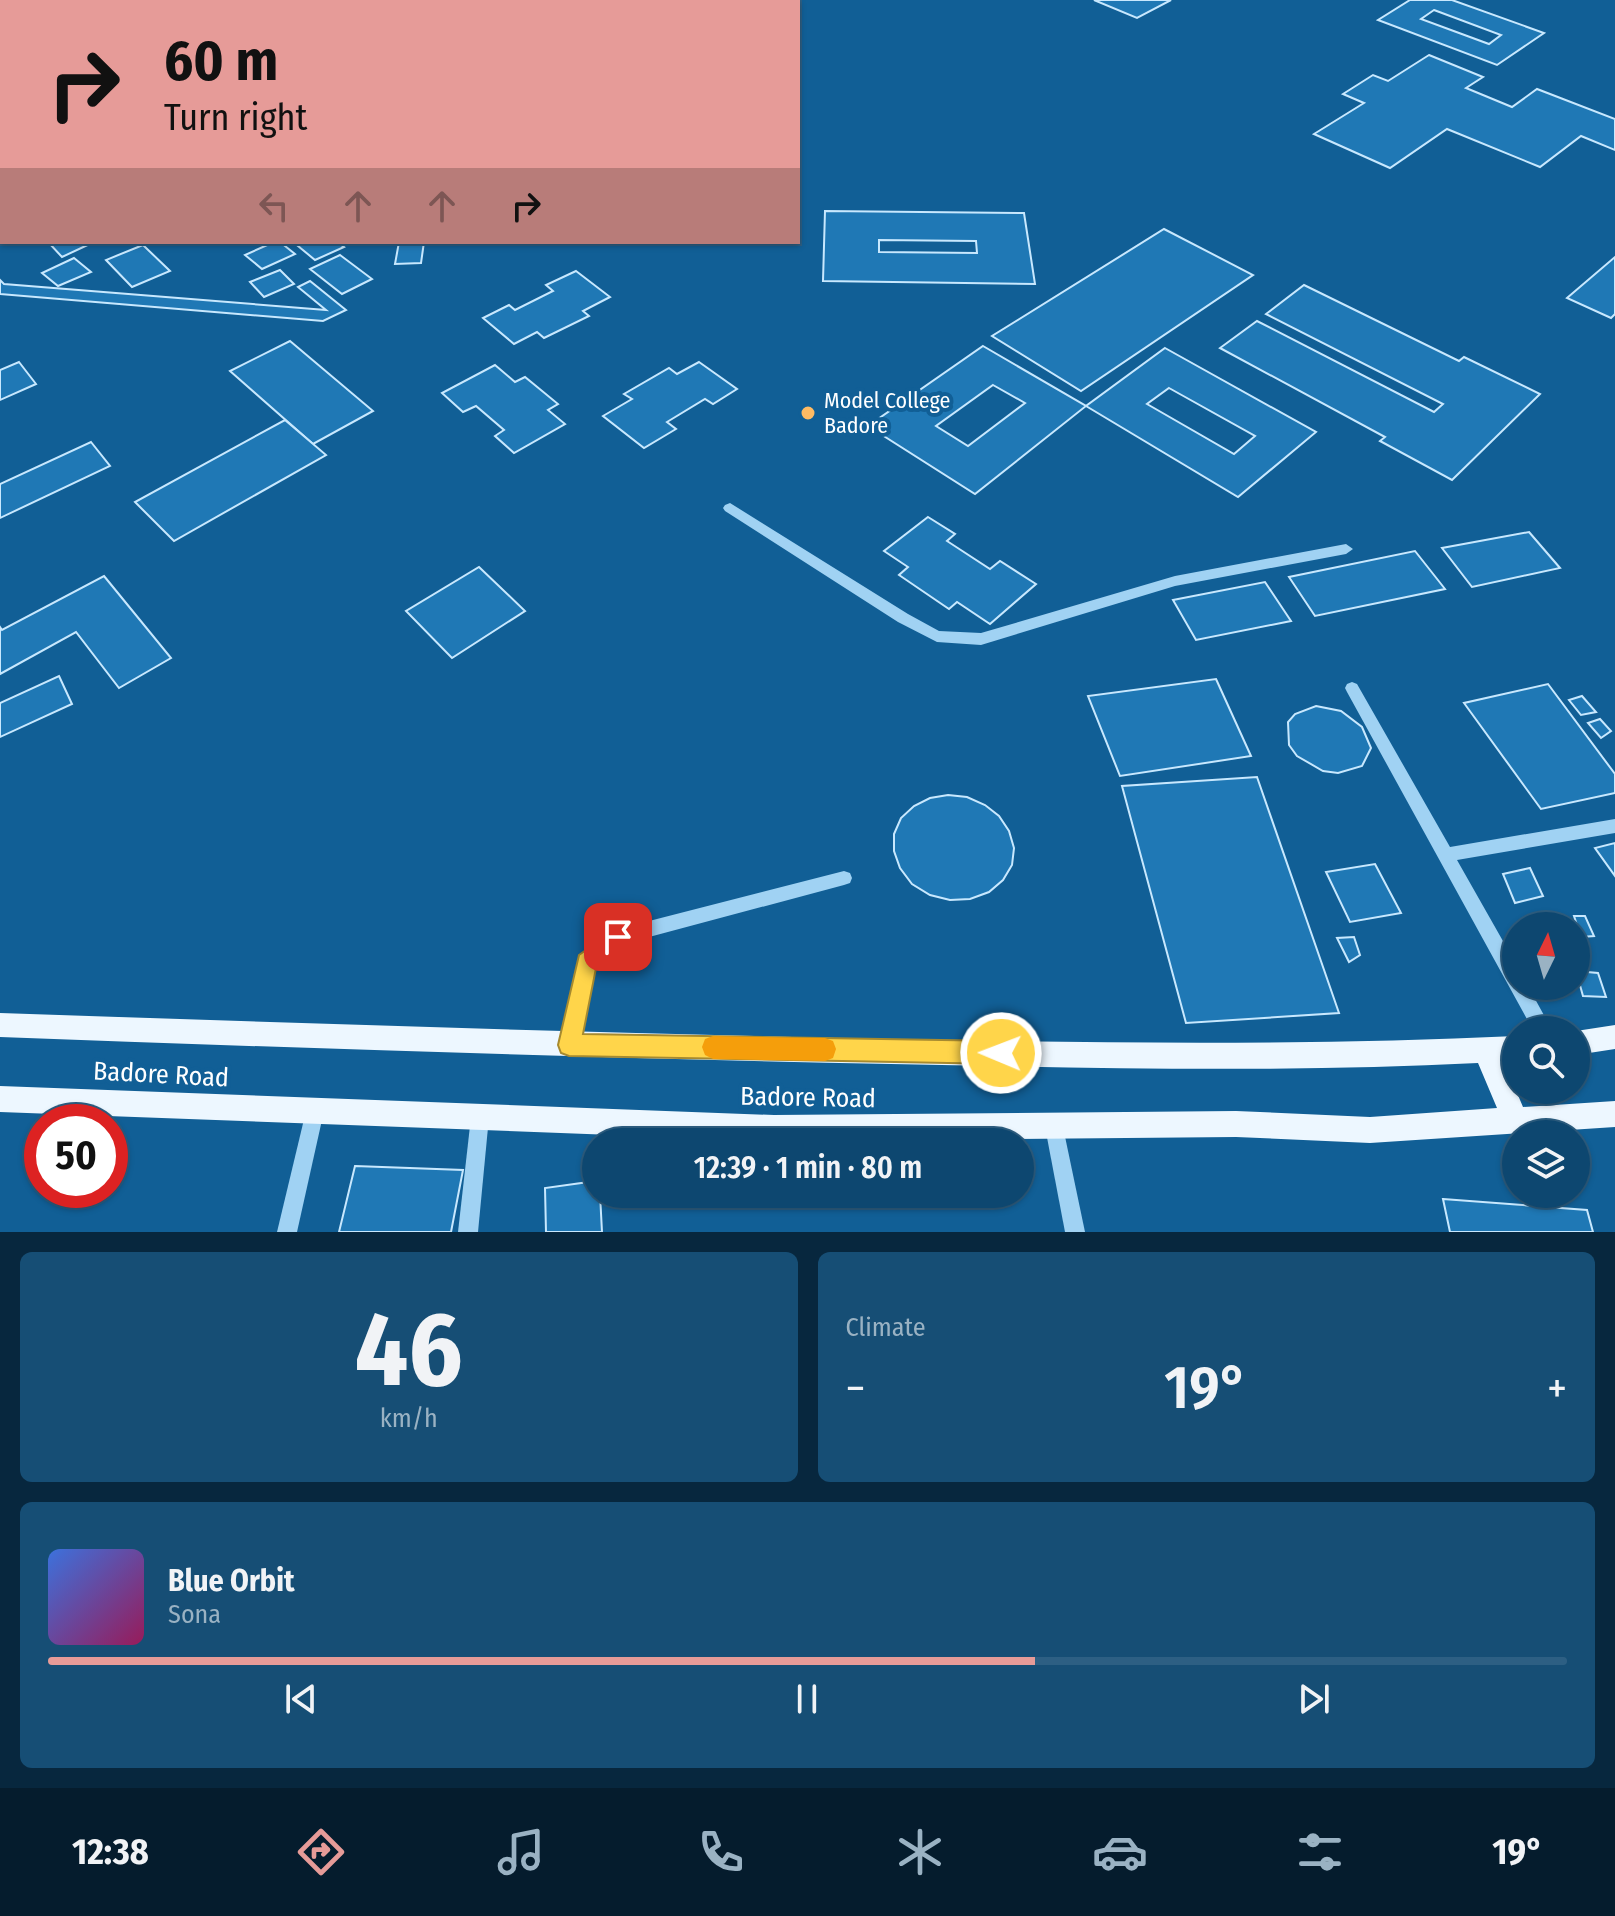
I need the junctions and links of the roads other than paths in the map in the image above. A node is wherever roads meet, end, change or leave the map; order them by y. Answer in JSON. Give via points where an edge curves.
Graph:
{"nodes":[{"id":1,"x":730,"y":508,"type":"dead end"},
{"id":2,"x":1346,"y":549,"type":"dead end"},
{"id":3,"x":1352,"y":688,"type":"dead end"},
{"id":4,"x":1615,"y":826,"type":"edge"},
{"id":5,"x":1445,"y":855,"type":"junction"},
{"id":6,"x":844,"y":878,"type":"dead end"},
{"id":7,"x":1502,"y":957,"type":"edge"},
{"id":8,"x":0,"y":1025,"type":"edge"},
{"id":9,"x":1615,"y":1037,"type":"edge"},
{"id":10,"x":1590,"y":1041,"type":"edge"},
{"id":11,"x":569,"y":1045,"type":"junction"},
{"id":12,"x":1502,"y":1050,"type":"edge"},
{"id":13,"x":1486,"y":1051,"type":"junction"},
{"id":14,"x":0,"y":1099,"type":"edge"},
{"id":15,"x":315,"y":1111,"type":"junction"},
{"id":16,"x":1615,"y":1114,"type":"edge"},
{"id":17,"x":480,"y":1117,"type":"junction"},
{"id":18,"x":1515,"y":1120,"type":"edge"},
{"id":19,"x":1541,"y":1120,"type":"edge"},
{"id":20,"x":1502,"y":1123,"type":"edge"},
{"id":21,"x":1054,"y":1127,"type":"junction"},
{"id":22,"x":287,"y":1232,"type":"edge"},
{"id":23,"x":468,"y":1232,"type":"edge"},
{"id":24,"x":1075,"y":1232,"type":"edge"}],
"edges":[{"from":1,"to":2,"type":"street","via":[[937,636],[981,639],[1175,581]]},
{"from":3,"to":5,"type":"street"},
{"from":4,"to":5,"type":"street"},
{"from":5,"to":7,"type":"street"},
{"from":6,"to":11,"type":"street","via":[[618,937],[586,963]]},
{"from":8,"to":11,"type":"main road","name":"Badore Road"},
{"from":9,"to":10,"type":"main road"},
{"from":11,"to":13,"type":"main road","name":"Badore Road","via":[[1088,1055]]},
{"from":12,"to":13,"type":"main road","name":"Badore Road"},
{"from":13,"to":18,"type":"main road"},
{"from":14,"to":15,"type":"main road","name":"Badore Road"},
{"from":15,"to":17,"type":"main road","name":"Badore Road"},
{"from":15,"to":22,"type":"street"},
{"from":16,"to":19,"type":"main road","name":"Badore Road"},
{"from":17,"to":21,"type":"main road","name":"Badore Road","via":[[774,1128]]},
{"from":17,"to":23,"type":"street"},
{"from":20,"to":21,"type":"main road","name":"Badore Road","via":[[1370,1130],[1236,1124]]},
{"from":21,"to":24,"type":"street"}]}
